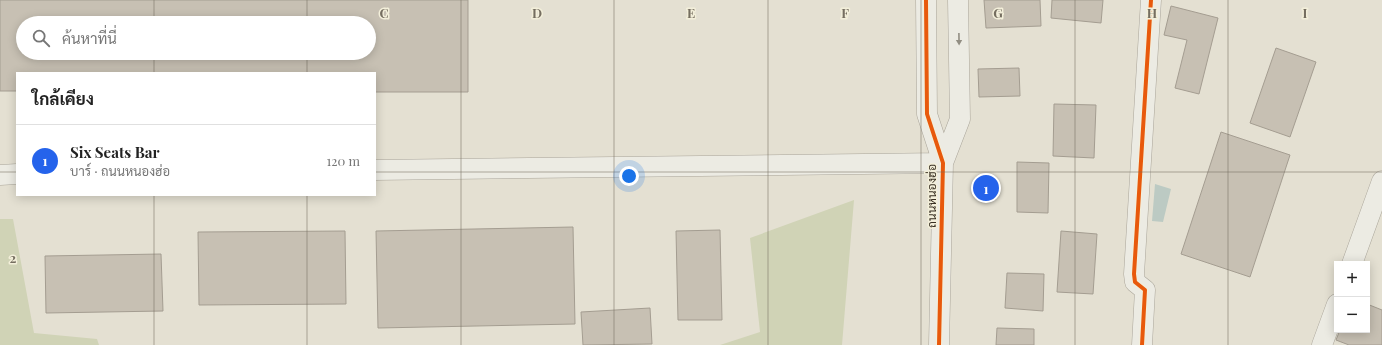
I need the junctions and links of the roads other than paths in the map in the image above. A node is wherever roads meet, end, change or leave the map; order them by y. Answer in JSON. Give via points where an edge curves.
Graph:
{"nodes":[{"id":1,"x":926,"y":0,"type":"edge"},
{"id":2,"x":958,"y":0,"type":"edge"},
{"id":3,"x":1151,"y":0,"type":"edge"},
{"id":4,"x":942,"y":163,"type":"junction"},
{"id":5,"x":376,"y":170,"type":"edge"},
{"id":6,"x":16,"y":174,"type":"edge"},
{"id":7,"x":0,"y":175,"type":"edge"},
{"id":8,"x":1382,"y":181,"type":"edge"},
{"id":9,"x":1353,"y":261,"type":"edge"},
{"id":10,"x":1334,"y":312,"type":"edge"},
{"id":11,"x":939,"y":345,"type":"edge"},
{"id":12,"x":1142,"y":345,"type":"edge"},
{"id":13,"x":1322,"y":345,"type":"edge"}],
"edges":[{"from":1,"to":4,"type":"street","name":"ถนนหนองฮ่อ","via":[[927,114]]},
{"from":2,"to":4,"type":"street","name":"ถนนหนองฮ่อ","one_way":true,"via":[[960,119]]},
{"from":3,"to":12,"type":"street","via":[[1134,274],[1139,287],[1145,290]]},
{"from":4,"to":5,"type":"street"},
{"from":4,"to":11,"type":"street","name":"ถนนหนองฮ่อ"},
{"from":6,"to":7,"type":"street"},
{"from":8,"to":9,"type":"street"},
{"from":10,"to":13,"type":"street"}]}
